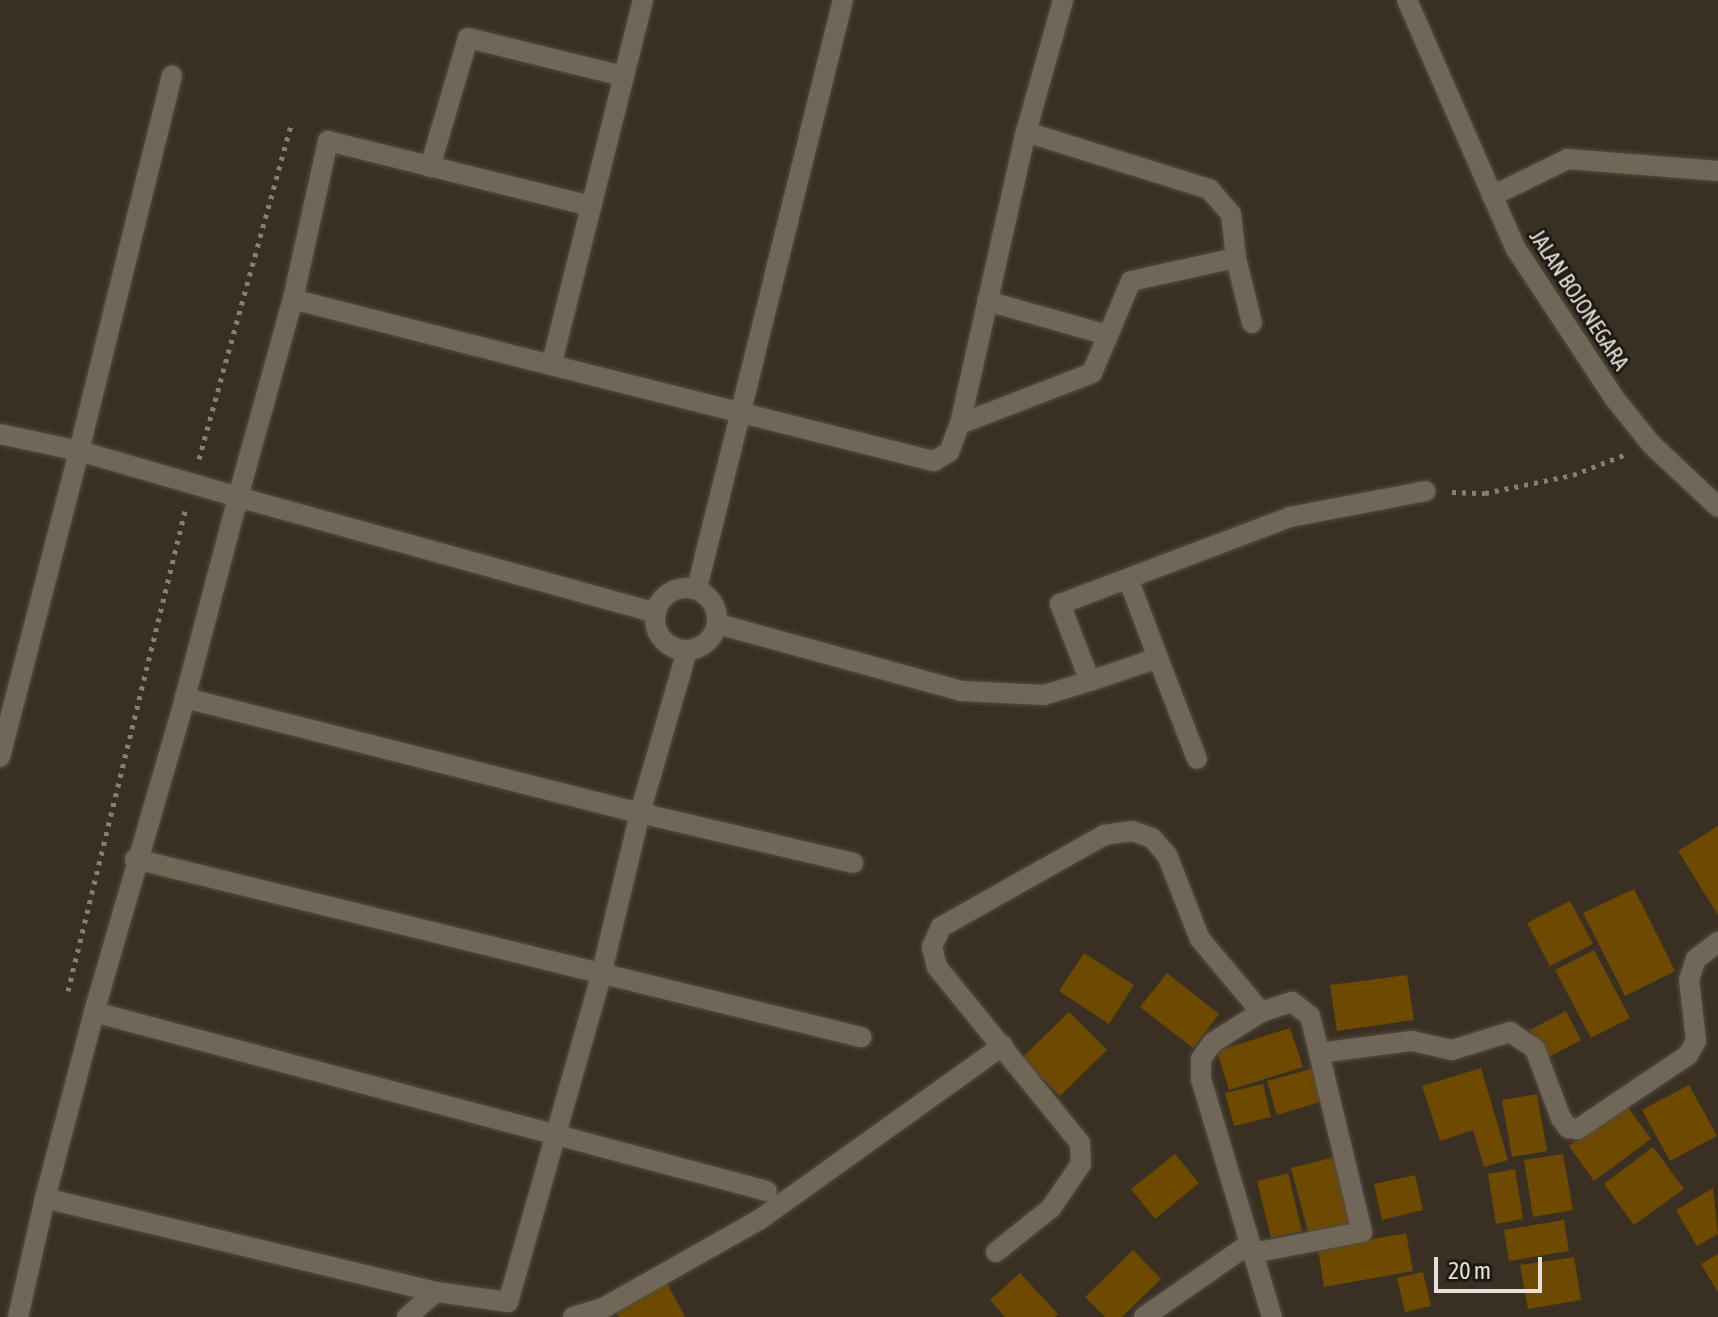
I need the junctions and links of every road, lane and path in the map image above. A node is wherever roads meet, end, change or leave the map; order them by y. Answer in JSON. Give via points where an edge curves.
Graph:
{"nodes":[{"id":1,"x":643,"y":0,"type":"edge"},
{"id":2,"x":843,"y":0,"type":"edge"},
{"id":3,"x":1063,"y":0,"type":"edge"},
{"id":4,"x":1407,"y":0,"type":"edge"},
{"id":5,"x":172,"y":75,"type":"dead end"},
{"id":6,"x":623,"y":76,"type":"junction"},
{"id":7,"x":292,"y":122,"type":"dead end"},
{"id":8,"x":1026,"y":132,"type":"junction"},
{"id":9,"x":430,"y":167,"type":"junction"},
{"id":10,"x":1718,"y":171,"type":"edge"},
{"id":11,"x":1492,"y":196,"type":"junction"},
{"id":12,"x":591,"y":206,"type":"junction"},
{"id":13,"x":1236,"y":258,"type":"junction"},
{"id":14,"x":293,"y":299,"type":"junction"},
{"id":15,"x":987,"y":301,"type":"junction"},
{"id":16,"x":1252,"y":323,"type":"dead end"},
{"id":17,"x":1104,"y":334,"type":"junction"},
{"id":18,"x":551,"y":365,"type":"junction"},
{"id":19,"x":739,"y":414,"type":"junction"},
{"id":20,"x":960,"y":424,"type":"junction"},
{"id":21,"x":0,"y":434,"type":"edge"},
{"id":22,"x":1651,"y":444,"type":"junction"},
{"id":23,"x":79,"y":451,"type":"junction"},
{"id":24,"x":193,"y":481,"type":"junction"},
{"id":25,"x":1426,"y":491,"type":"joint"},
{"id":26,"x":238,"y":497,"type":"junction"},
{"id":27,"x":1718,"y":507,"type":"edge"},
{"id":28,"x":1128,"y":578,"type":"junction"},
{"id":29,"x":697,"y":588,"type":"junction"},
{"id":30,"x":656,"y":613,"type":"junction"},
{"id":31,"x":718,"y":624,"type":"junction"},
{"id":32,"x":687,"y":651,"type":"junction"},
{"id":33,"x":1158,"y":658,"type":"junction"},
{"id":34,"x":1090,"y":681,"type":"junction"},
{"id":35,"x":185,"y":698,"type":"junction"},
{"id":36,"x":0,"y":757,"type":"edge"},
{"id":37,"x":1197,"y":759,"type":"dead end"},
{"id":38,"x":640,"y":813,"type":"junction"},
{"id":39,"x":135,"y":859,"type":"junction"},
{"id":40,"x":853,"y":863,"type":"dead end"},
{"id":41,"x":1718,"y":942,"type":"edge"},
{"id":42,"x":601,"y":976,"type":"junction"},
{"id":43,"x":66,"y":998,"type":"dead end"},
{"id":44,"x":94,"y":1012,"type":"junction"},
{"id":45,"x":1261,"y":1012,"type":"junction"},
{"id":46,"x":861,"y":1037,"type":"dead end"},
{"id":47,"x":1003,"y":1045,"type":"junction"},
{"id":48,"x":1319,"y":1053,"type":"junction"},
{"id":49,"x":557,"y":1135,"type":"junction"},
{"id":50,"x":767,"y":1191,"type":"dead end"},
{"id":51,"x":45,"y":1198,"type":"junction"},
{"id":52,"x":1251,"y":1249,"type":"junction"},
{"id":53,"x":996,"y":1252,"type":"dead end"},
{"id":54,"x":436,"y":1292,"type":"junction"},
{"id":55,"x":18,"y":1317,"type":"edge"},
{"id":56,"x":407,"y":1317,"type":"edge"},
{"id":57,"x":573,"y":1317,"type":"edge"},
{"id":58,"x":1144,"y":1317,"type":"edge"},
{"id":59,"x":1272,"y":1317,"type":"edge"}],
"edges":[{"from":1,"to":6,"type":"street"},
{"from":2,"to":19,"type":"street"},
{"from":3,"to":8,"type":"street"},
{"from":4,"to":11,"type":"street","name":"JALAN BOJONEGARA"},
{"from":5,"to":23,"type":"street"},
{"from":6,"to":9,"type":"street","via":[[468,38]]},
{"from":6,"to":12,"type":"street"},
{"from":7,"to":24,"type":"path"},
{"from":8,"to":13,"type":"street","via":[[1209,189],[1231,214]]},
{"from":8,"to":15,"type":"street"},
{"from":9,"to":12,"type":"street"},
{"from":9,"to":14,"type":"street","via":[[330,139]]},
{"from":10,"to":11,"type":"street","via":[[1568,159]]},
{"from":11,"to":22,"type":"street","name":"JALAN BOJONEGARA","via":[[1516,249]]},
{"from":12,"to":18,"type":"street"},
{"from":13,"to":16,"type":"street"},
{"from":13,"to":17,"type":"street","via":[[1131,281]]},
{"from":14,"to":18,"type":"street"},
{"from":14,"to":26,"type":"street"},
{"from":15,"to":17,"type":"street"},
{"from":15,"to":20,"type":"street"},
{"from":17,"to":20,"type":"street","via":[[1092,373]]},
{"from":18,"to":19,"type":"street"},
{"from":19,"to":20,"type":"street","via":[[911,460],[934,461],[949,452]]},
{"from":19,"to":29,"type":"street"},
{"from":21,"to":23,"type":"street"},
{"from":22,"to":25,"type":"path","via":[[1573,475],[1485,493]]},
{"from":22,"to":27,"type":"street","name":"JALAN BOJONEGARA"},
{"from":23,"to":24,"type":"street"},
{"from":23,"to":36,"type":"street"},
{"from":24,"to":26,"type":"street"},
{"from":24,"to":43,"type":"path"},
{"from":25,"to":28,"type":"street","via":[[1290,517]]},
{"from":26,"to":30,"type":"street"},
{"from":26,"to":35,"type":"street"},
{"from":28,"to":33,"type":"street"},
{"from":28,"to":34,"type":"street","via":[[1060,604]]},
{"from":29,"to":30,"type":"street","via":[[675,589]]},
{"from":29,"to":31,"type":"street","via":[[714,603]]},
{"from":30,"to":32,"type":"street","via":[[666,643]]},
{"from":31,"to":32,"type":"street","via":[[708,644]]},
{"from":31,"to":34,"type":"street","via":[[961,691],[1044,695]]},
{"from":32,"to":38,"type":"street"},
{"from":33,"to":34,"type":"street"},
{"from":33,"to":37,"type":"street"},
{"from":35,"to":38,"type":"street"},
{"from":35,"to":39,"type":"street"},
{"from":38,"to":40,"type":"street"},
{"from":38,"to":42,"type":"street"},
{"from":39,"to":42,"type":"street"},
{"from":39,"to":44,"type":"street"},
{"from":41,"to":48,"type":"street","via":[[1696,959],[1689,980],[1696,1041],[1688,1055],[1578,1129],[1568,1128],[1561,1118],[1535,1049],[1510,1032],[1452,1050],[1412,1041]]},
{"from":42,"to":46,"type":"street"},
{"from":42,"to":49,"type":"street"},
{"from":44,"to":49,"type":"street"},
{"from":44,"to":51,"type":"street"},
{"from":45,"to":47,"type":"street","via":[[1200,939],[1167,855],[1152,838],[1132,831],[1104,835],[941,927],[932,947],[937,967]]},
{"from":45,"to":48,"type":"street","via":[[1292,1002],[1303,1007]]},
{"from":45,"to":52,"type":"street","via":[[1212,1043],[1201,1059],[1212,1122]]},
{"from":47,"to":53,"type":"street","via":[[1067,1120],[1080,1143],[1081,1164],[1051,1208]]},
{"from":47,"to":57,"type":"street","via":[[759,1220],[605,1307]]},
{"from":48,"to":52,"type":"street","via":[[1362,1232]]},
{"from":49,"to":50,"type":"street"},
{"from":49,"to":54,"type":"street","via":[[512,1299],[499,1303]]},
{"from":51,"to":54,"type":"street"},
{"from":51,"to":55,"type":"street"},
{"from":52,"to":58,"type":"street"},
{"from":52,"to":59,"type":"street"},
{"from":54,"to":56,"type":"street"}]}
